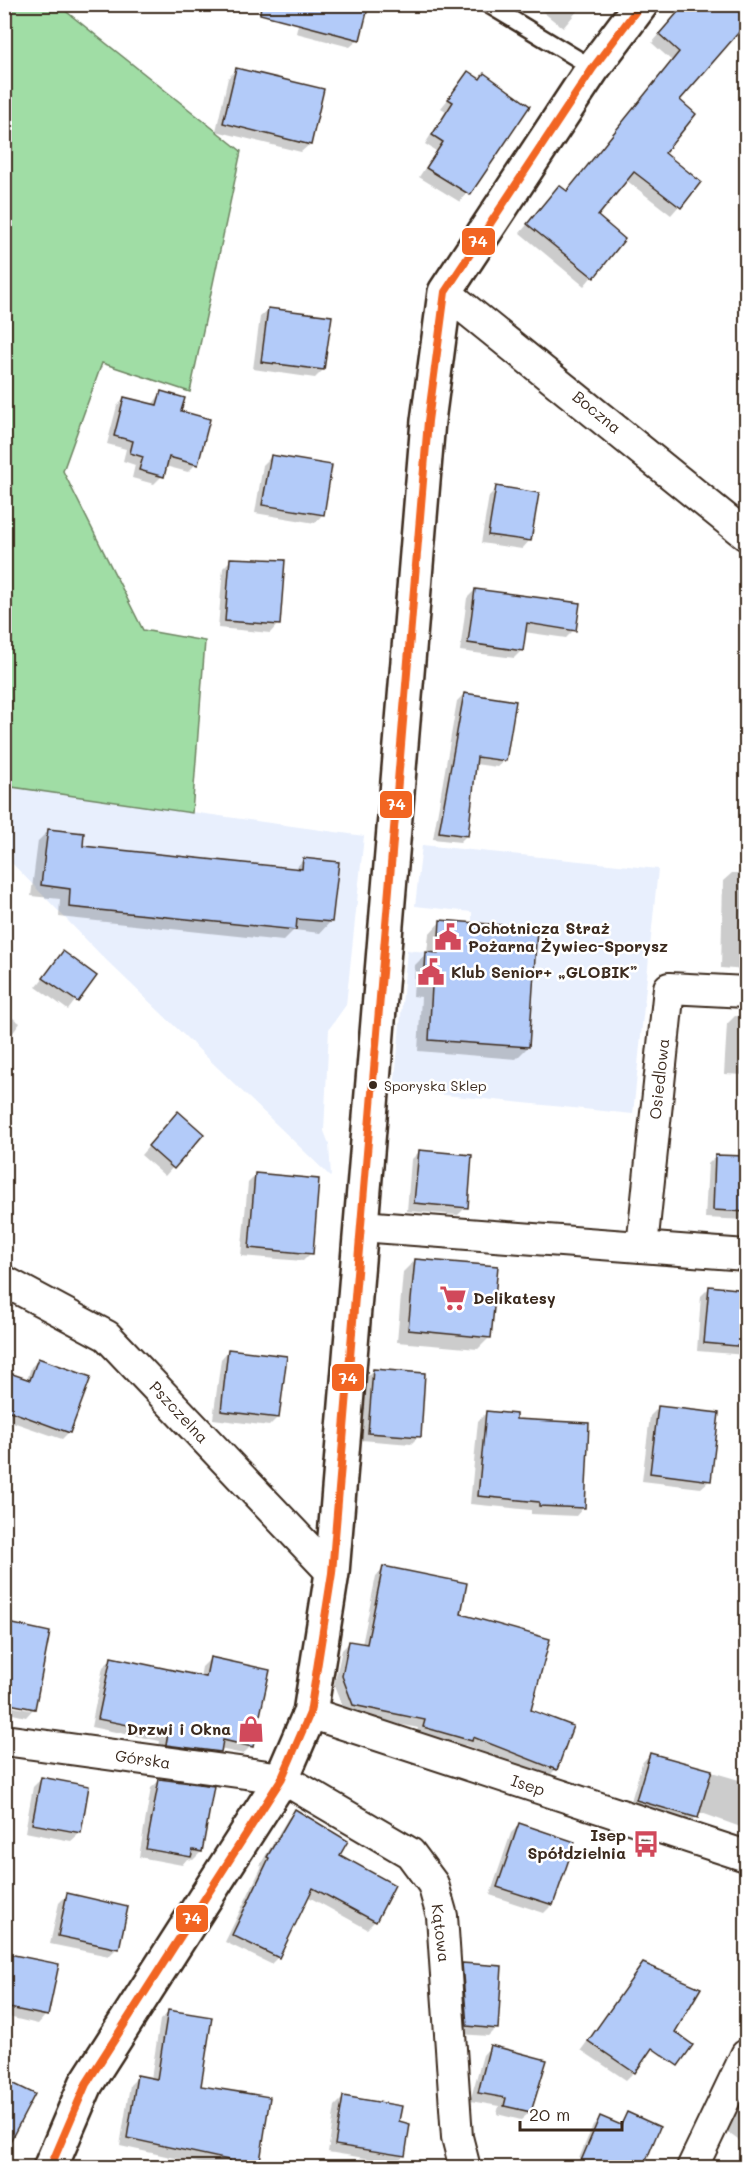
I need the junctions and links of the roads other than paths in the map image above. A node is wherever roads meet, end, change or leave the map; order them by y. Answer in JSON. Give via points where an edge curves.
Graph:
{"nodes":[{"id":1,"x":487,"y":4,"type":"edge"},
{"id":2,"x":641,"y":4,"type":"edge"},
{"id":3,"x":593,"y":68,"type":"junction"},
{"id":4,"x":445,"y":291,"type":"junction"},
{"id":5,"x":747,"y":535,"type":"edge"},
{"id":6,"x":747,"y":992,"type":"edge"},
{"id":7,"x":361,"y":1226,"type":"junction"},
{"id":8,"x":642,"y":1247,"type":"junction"},
{"id":9,"x":747,"y":1255,"type":"edge"},
{"id":10,"x":4,"y":1281,"type":"edge"},
{"id":11,"x":332,"y":1573,"type":"junction"},
{"id":12,"x":310,"y":1713,"type":"junction"},
{"id":13,"x":4,"y":1740,"type":"edge"},
{"id":14,"x":282,"y":1778,"type":"junction"},
{"id":15,"x":747,"y":1856,"type":"edge"},
{"id":16,"x":747,"y":2055,"type":"edge"},
{"id":17,"x":50,"y":2168,"type":"edge"},
{"id":18,"x":465,"y":2168,"type":"edge"},
{"id":19,"x":692,"y":2168,"type":"edge"}],
"edges":[{"from":1,"to":3,"type":"lane"},
{"from":2,"to":3,"type":"street"},
{"from":3,"to":4,"type":"street"},
{"from":4,"to":5,"type":"street","name":"Boczna"},
{"from":4,"to":7,"type":"street","via":[[428,420]]},
{"from":6,"to":8,"type":"street","name":"Osiedlowa","via":[[669,988]]},
{"from":7,"to":8,"type":"street"},
{"from":7,"to":11,"type":"street"},
{"from":8,"to":9,"type":"street"},
{"from":10,"to":11,"type":"street","name":"Pszczelna","via":[[107,1336]]},
{"from":11,"to":12,"type":"street"},
{"from":12,"to":14,"type":"street"},
{"from":12,"to":15,"type":"street","name":"Isep"},
{"from":13,"to":14,"type":"street","name":"Górska"},
{"from":14,"to":17,"type":"street","via":[[86,2084]]},
{"from":14,"to":18,"type":"street","name":"Kątowa","via":[[410,1853],[433,1884],[442,1916],[457,2137]]},
{"from":16,"to":19,"type":"street"}]}
